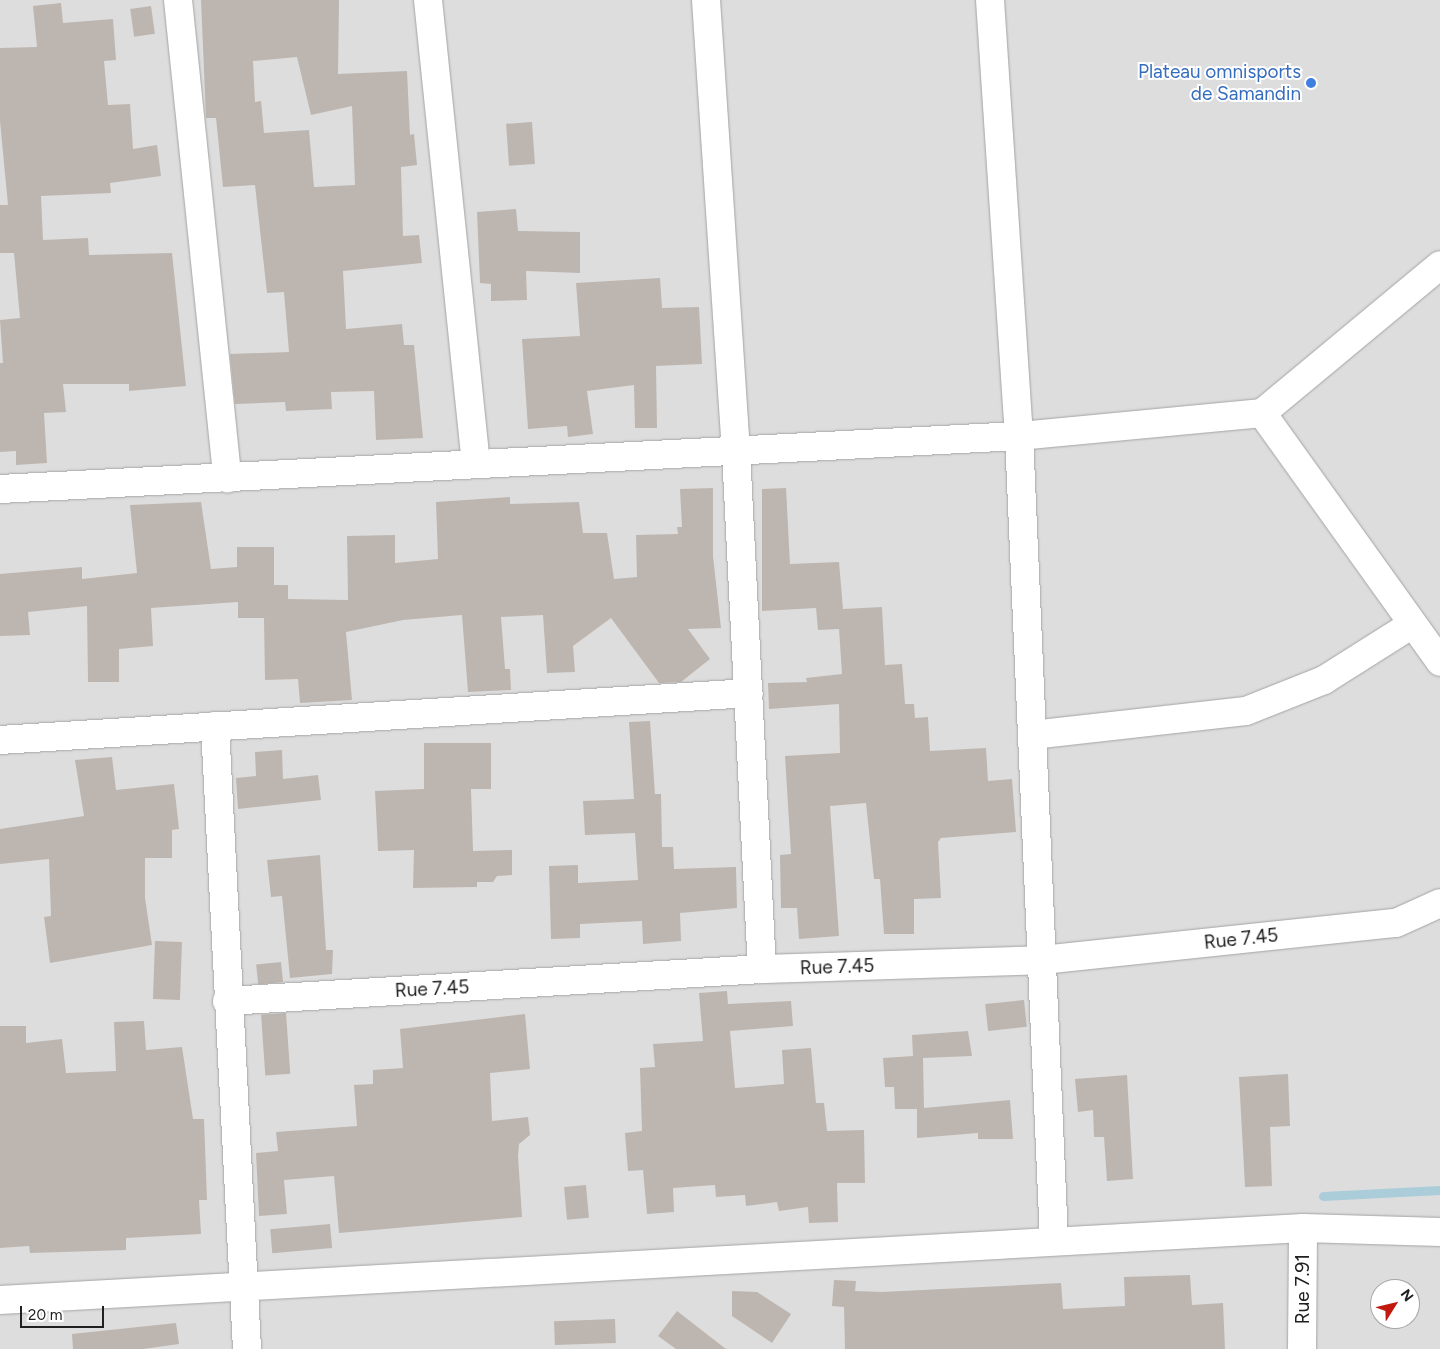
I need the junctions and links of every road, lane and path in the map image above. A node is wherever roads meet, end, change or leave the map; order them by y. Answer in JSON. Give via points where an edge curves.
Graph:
{"nodes":[{"id":1,"x":178,"y":0,"type":"edge"},
{"id":2,"x":428,"y":0,"type":"edge"},
{"id":3,"x":706,"y":0,"type":"edge"},
{"id":4,"x":990,"y":0,"type":"edge"},
{"id":5,"x":1440,"y":266,"type":"edge"},
{"id":6,"x":1262,"y":412,"type":"junction"},
{"id":7,"x":1019,"y":436,"type":"junction"},
{"id":8,"x":736,"y":451,"type":"junction"},
{"id":9,"x":476,"y":464,"type":"junction"},
{"id":10,"x":227,"y":478,"type":"junction"},
{"id":11,"x":0,"y":490,"type":"edge"},
{"id":12,"x":1411,"y":625,"type":"junction"},
{"id":13,"x":1440,"y":662,"type":"edge"},
{"id":14,"x":748,"y":694,"type":"junction"},
{"id":15,"x":215,"y":726,"type":"junction"},
{"id":16,"x":1032,"y":734,"type":"junction"},
{"id":17,"x":0,"y":740,"type":"edge"},
{"id":18,"x":1440,"y":903,"type":"edge"},
{"id":19,"x":1042,"y":960,"type":"junction"},
{"id":20,"x":762,"y":969,"type":"junction"},
{"id":21,"x":228,"y":1000,"type":"junction"},
{"id":22,"x":1303,"y":1228,"type":"junction"},
{"id":23,"x":1440,"y":1232,"type":"edge"},
{"id":24,"x":1054,"y":1241,"type":"junction"},
{"id":25,"x":242,"y":1289,"type":"junction"},
{"id":26,"x":0,"y":1300,"type":"edge"},
{"id":27,"x":246,"y":1349,"type":"edge"},
{"id":28,"x":1302,"y":1349,"type":"edge"}],
"edges":[{"from":1,"to":10,"type":"street"},
{"from":2,"to":9,"type":"street"},
{"from":3,"to":8,"type":"street"},
{"from":4,"to":7,"type":"street"},
{"from":5,"to":6,"type":"street"},
{"from":6,"to":7,"type":"street"},
{"from":6,"to":12,"type":"street"},
{"from":7,"to":8,"type":"street"},
{"from":7,"to":16,"type":"street"},
{"from":8,"to":9,"type":"street"},
{"from":8,"to":14,"type":"street"},
{"from":9,"to":10,"type":"street"},
{"from":10,"to":11,"type":"street"},
{"from":12,"to":13,"type":"street"},
{"from":12,"to":16,"type":"street","via":[[1324,680],[1246,710]]},
{"from":14,"to":15,"type":"street"},
{"from":14,"to":20,"type":"street"},
{"from":15,"to":17,"type":"street"},
{"from":15,"to":21,"type":"street"},
{"from":16,"to":19,"type":"street"},
{"from":18,"to":19,"type":"street","name":"Rue 7.45","via":[[1396,923]]},
{"from":19,"to":20,"type":"street","name":"Rue 7.45"},
{"from":19,"to":24,"type":"street"},
{"from":20,"to":21,"type":"street","name":"Rue 7.45"},
{"from":21,"to":25,"type":"street"},
{"from":22,"to":23,"type":"street"},
{"from":22,"to":24,"type":"street"},
{"from":22,"to":28,"type":"street","name":"Rue 7.91"},
{"from":24,"to":25,"type":"street"},
{"from":25,"to":26,"type":"street"},
{"from":25,"to":27,"type":"street"}]}
